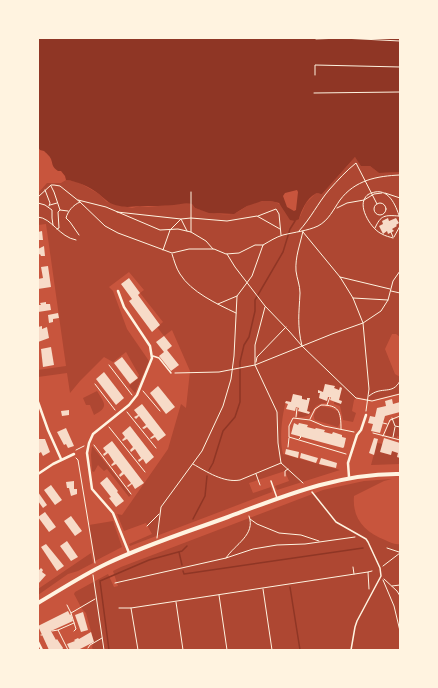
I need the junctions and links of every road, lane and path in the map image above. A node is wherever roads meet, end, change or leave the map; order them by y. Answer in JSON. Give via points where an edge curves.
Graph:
{"nodes":[{"id":1,"x":316,"y":39,"type":"dead end"},
{"id":2,"x":400,"y":41,"type":"edge"},
{"id":3,"x":400,"y":67,"type":"edge"},
{"id":4,"x":315,"y":75,"type":"dead end"},
{"id":5,"x":400,"y":92,"type":"edge"},
{"id":6,"x":314,"y":93,"type":"dead end"},
{"id":7,"x":400,"y":175,"type":"edge"},
{"id":8,"x":366,"y":180,"type":"junction"},
{"id":9,"x":50,"y":185,"type":"junction"},
{"id":10,"x":45,"y":189,"type":"junction"},
{"id":11,"x":191,"y":192,"type":"dead end"},
{"id":12,"x":384,"y":193,"type":"junction"},
{"id":13,"x":372,"y":194,"type":"junction"},
{"id":14,"x":38,"y":197,"type":"edge"},
{"id":15,"x":400,"y":198,"type":"edge"},
{"id":16,"x":78,"y":200,"type":"junction"},
{"id":17,"x":364,"y":200,"type":"junction"},
{"id":18,"x":80,"y":202,"type":"junction"},
{"id":19,"x":38,"y":203,"type":"edge"},
{"id":20,"x":57,"y":203,"type":"junction"},
{"id":21,"x":377,"y":204,"type":"junction"},
{"id":22,"x":49,"y":206,"type":"junction"},
{"id":23,"x":335,"y":208,"type":"junction"},
{"id":24,"x":60,"y":210,"type":"junction"},
{"id":25,"x":69,"y":211,"type":"junction"},
{"id":26,"x":117,"y":212,"type":"junction"},
{"id":27,"x":383,"y":215,"type":"junction"},
{"id":28,"x":257,"y":216,"type":"junction"},
{"id":29,"x":399,"y":216,"type":"edge"},
{"id":30,"x":38,"y":217,"type":"edge"},
{"id":31,"x":191,"y":218,"type":"junction"},
{"id":32,"x":181,"y":219,"type":"junction"},
{"id":33,"x":400,"y":219,"type":"edge"},
{"id":34,"x":385,"y":220,"type":"dead end"},
{"id":35,"x":53,"y":225,"type":"junction"},
{"id":36,"x":400,"y":226,"type":"edge"},
{"id":37,"x":56,"y":229,"type":"junction"},
{"id":38,"x":280,"y":229,"type":"junction"},
{"id":39,"x":375,"y":229,"type":"junction"},
{"id":40,"x":170,"y":230,"type":"junction"},
{"id":41,"x":188,"y":231,"type":"junction"},
{"id":42,"x":303,"y":231,"type":"junction"},
{"id":43,"x":191,"y":232,"type":"junction"},
{"id":44,"x":298,"y":232,"type":"junction"},
{"id":45,"x":391,"y":232,"type":"dead end"},
{"id":46,"x":79,"y":235,"type":"dead end"},
{"id":47,"x":281,"y":236,"type":"junction"},
{"id":48,"x":394,"y":238,"type":"junction"},
{"id":49,"x":76,"y":240,"type":"dead end"},
{"id":50,"x":263,"y":245,"type":"junction"},
{"id":51,"x":214,"y":249,"type":"junction"},
{"id":52,"x":163,"y":250,"type":"junction"},
{"id":53,"x":172,"y":253,"type":"junction"},
{"id":54,"x":226,"y":254,"type":"junction"},
{"id":55,"x":400,"y":271,"type":"edge"},
{"id":56,"x":340,"y":277,"type":"junction"},
{"id":57,"x":247,"y":283,"type":"junction"},
{"id":58,"x":391,"y":290,"type":"junction"},
{"id":59,"x":118,"y":292,"type":"dead end"},
{"id":60,"x":399,"y":292,"type":"edge"},
{"id":61,"x":238,"y":296,"type":"junction"},
{"id":62,"x":353,"y":298,"type":"junction"},
{"id":63,"x":388,"y":300,"type":"junction"},
{"id":64,"x":218,"y":304,"type":"junction"},
{"id":65,"x":265,"y":306,"type":"junction"},
{"id":66,"x":236,"y":313,"type":"junction"},
{"id":67,"x":364,"y":323,"type":"junction"},
{"id":68,"x":286,"y":327,"type":"junction"},
{"id":69,"x":302,"y":346,"type":"junction"},
{"id":70,"x":152,"y":356,"type":"junction"},
{"id":71,"x":109,"y":365,"type":"dead end"},
{"id":72,"x":255,"y":365,"type":"junction"},
{"id":73,"x":232,"y":370,"type":"junction"},
{"id":74,"x":171,"y":374,"type":"joint"},
{"id":75,"x":400,"y":381,"type":"edge"},
{"id":76,"x":95,"y":384,"type":"dead end"},
{"id":77,"x":140,"y":387,"type":"junction"},
{"id":78,"x":400,"y":394,"type":"edge"},
{"id":79,"x":330,"y":397,"type":"dead end"},
{"id":80,"x":369,"y":397,"type":"junction"},
{"id":81,"x":134,"y":398,"type":"junction"},
{"id":82,"x":38,"y":402,"type":"edge"},
{"id":83,"x":367,"y":402,"type":"junction"},
{"id":84,"x":326,"y":405,"type":"junction"},
{"id":85,"x":124,"y":408,"type":"junction"},
{"id":86,"x":297,"y":408,"type":"dead end"},
{"id":87,"x":160,"y":411,"type":"dead end"},
{"id":88,"x":118,"y":414,"type":"junction"},
{"id":89,"x":392,"y":414,"type":"dead end"},
{"id":90,"x":366,"y":415,"type":"joint"},
{"id":91,"x":400,"y":416,"type":"edge"},
{"id":92,"x":295,"y":418,"type":"junction"},
{"id":93,"x":392,"y":418,"type":"junction"},
{"id":94,"x":310,"y":420,"type":"junction"},
{"id":95,"x":106,"y":423,"type":"junction"},
{"id":96,"x":383,"y":423,"type":"dead end"},
{"id":97,"x":387,"y":424,"type":"junction"},
{"id":98,"x":395,"y":426,"type":"junction"},
{"id":99,"x":400,"y":427,"type":"edge"},
{"id":100,"x":341,"y":428,"type":"junction"},
{"id":101,"x":373,"y":434,"type":"dead end"},
{"id":102,"x":357,"y":435,"type":"junction"},
{"id":103,"x":300,"y":436,"type":"dead end"},
{"id":104,"x":383,"y":436,"type":"junction"},
{"id":105,"x":289,"y":437,"type":"junction"},
{"id":106,"x":393,"y":438,"type":"junction"},
{"id":107,"x":90,"y":440,"type":"junction"},
{"id":108,"x":299,"y":440,"type":"junction"},
{"id":109,"x":317,"y":441,"type":"dead end"},
{"id":110,"x":399,"y":441,"type":"edge"},
{"id":111,"x":316,"y":445,"type":"junction"},
{"id":112,"x":288,"y":446,"type":"dead end"},
{"id":113,"x":334,"y":446,"type":"dead end"},
{"id":114,"x":88,"y":447,"type":"junction"},
{"id":115,"x":78,"y":448,"type":"dead end"},
{"id":116,"x":156,"y":448,"type":"dead end"},
{"id":117,"x":333,"y":450,"type":"junction"},
{"id":118,"x":74,"y":454,"type":"joint"},
{"id":119,"x":346,"y":454,"type":"dead end"},
{"id":120,"x":61,"y":459,"type":"junction"},
{"id":121,"x":281,"y":463,"type":"junction"},
{"id":122,"x":192,"y":464,"type":"junction"},
{"id":123,"x":288,"y":469,"type":"junction"},
{"id":124,"x":145,"y":472,"type":"dead end"},
{"id":125,"x":38,"y":474,"type":"edge"},
{"id":126,"x":256,"y":474,"type":"junction"},
{"id":127,"x":400,"y":474,"type":"edge"},
{"id":128,"x":285,"y":476,"type":"dead end"},
{"id":129,"x":349,"y":477,"type":"junction"},
{"id":130,"x":271,"y":481,"type":"dead end"},
{"id":131,"x":303,"y":483,"type":"dead end"},
{"id":132,"x":260,"y":485,"type":"dead end"},
{"id":133,"x":312,"y":492,"type":"dead end"},
{"id":134,"x":131,"y":494,"type":"dead end"},
{"id":135,"x":277,"y":498,"type":"junction"},
{"id":136,"x":160,"y":514,"type":"junction"},
{"id":137,"x":249,"y":516,"type":"dead end"},
{"id":138,"x":250,"y":519,"type":"junction"},
{"id":139,"x":148,"y":526,"type":"dead end"},
{"id":140,"x":359,"y":535,"type":"junction"},
{"id":141,"x":157,"y":538,"type":"dead end"},
{"id":142,"x":319,"y":541,"type":"junction"},
{"id":143,"x":387,"y":548,"type":"dead end"},
{"id":144,"x":400,"y":552,"type":"edge"},
{"id":145,"x":129,"y":554,"type":"junction"},
{"id":146,"x":226,"y":558,"type":"junction"},
{"id":147,"x":95,"y":563,"type":"dead end"},
{"id":148,"x":353,"y":567,"type":"dead end"},
{"id":149,"x":380,"y":568,"type":"junction"},
{"id":150,"x":372,"y":571,"type":"dead end"},
{"id":151,"x":368,"y":572,"type":"junction"},
{"id":152,"x":354,"y":574,"type":"junction"},
{"id":153,"x":381,"y":576,"type":"junction"},
{"id":154,"x":93,"y":579,"type":"dead end"},
{"id":155,"x":115,"y":583,"type":"dead end"},
{"id":156,"x":400,"y":585,"type":"edge"},
{"id":157,"x":392,"y":586,"type":"junction"},
{"id":158,"x":263,"y":588,"type":"junction"},
{"id":159,"x":397,"y":591,"type":"junction"},
{"id":160,"x":400,"y":591,"type":"edge"},
{"id":161,"x":219,"y":594,"type":"junction"},
{"id":162,"x":370,"y":596,"type":"junction"},
{"id":163,"x":400,"y":596,"type":"edge"},
{"id":164,"x":96,"y":599,"type":"junction"},
{"id":165,"x":176,"y":601,"type":"junction"},
{"id":166,"x":38,"y":603,"type":"edge"},
{"id":167,"x":67,"y":605,"type":"dead end"},
{"id":168,"x":119,"y":608,"type":"dead end"},
{"id":169,"x":131,"y":608,"type":"junction"},
{"id":170,"x":71,"y":613,"type":"junction"},
{"id":171,"x":74,"y":623,"type":"junction"},
{"id":172,"x":58,"y":630,"type":"junction"},
{"id":173,"x":52,"y":631,"type":"dead end"},
{"id":174,"x":74,"y":631,"type":"dead end"},
{"id":175,"x":400,"y":632,"type":"edge"},
{"id":176,"x":102,"y":638,"type":"junction"},
{"id":177,"x":38,"y":642,"type":"edge"},
{"id":178,"x":64,"y":643,"type":"junction"},
{"id":179,"x":62,"y":645,"type":"dead end"},
{"id":180,"x":88,"y":648,"type":"dead end"},
{"id":181,"x":42,"y":650,"type":"edge"},
{"id":182,"x":68,"y":650,"type":"edge"},
{"id":183,"x":104,"y":650,"type":"edge"},
{"id":184,"x":138,"y":650,"type":"edge"},
{"id":185,"x":183,"y":650,"type":"edge"},
{"id":186,"x":227,"y":650,"type":"edge"},
{"id":187,"x":272,"y":650,"type":"edge"},
{"id":188,"x":351,"y":650,"type":"edge"}],
"edges":[{"from":1,"to":2,"type":"path"},
{"from":3,"to":4,"type":"path","via":[[315,65]]},
{"from":5,"to":6,"type":"path"},
{"from":7,"to":8,"type":"path"},
{"from":8,"to":13,"type":"path"},
{"from":8,"to":23,"type":"path","via":[[346,194]]},
{"from":8,"to":44,"type":"path","via":[[356,163],[329,190]]},
{"from":9,"to":10,"type":"path"},
{"from":9,"to":16,"type":"path","via":[[60,186]]},
{"from":9,"to":20,"type":"path"},
{"from":10,"to":14,"type":"path"},
{"from":10,"to":22,"type":"path"},
{"from":11,"to":31,"type":"path"},
{"from":12,"to":13,"type":"path"},
{"from":12,"to":15,"type":"path"},
{"from":12,"to":29,"type":"path","via":[[393,202]]},
{"from":13,"to":17,"type":"path"},
{"from":13,"to":21,"type":"path"},
{"from":16,"to":18,"type":"path"},
{"from":16,"to":26,"type":"path"},
{"from":17,"to":23,"type":"path"},
{"from":17,"to":39,"type":"path","via":[[365,215]]},
{"from":18,"to":25,"type":"path"},
{"from":18,"to":52,"type":"path","via":[[105,226]]},
{"from":19,"to":22,"type":"path"},
{"from":20,"to":22,"type":"path"},
{"from":20,"to":24,"type":"path"},
{"from":21,"to":27,"type":"path","via":[[374,211]]},
{"from":21,"to":27,"type":"path","via":[[385,206]]},
{"from":22,"to":35,"type":"path","via":[[52,210]]},
{"from":23,"to":42,"type":"path","via":[[322,223]]},
{"from":24,"to":25,"type":"path"},
{"from":24,"to":37,"type":"path","via":[[59,228]]},
{"from":25,"to":46,"type":"path","via":[[66,218]]},
{"from":26,"to":32,"type":"path"},
{"from":26,"to":40,"type":"path","via":[[160,230]]},
{"from":27,"to":29,"type":"path"},
{"from":27,"to":34,"type":"path"},
{"from":27,"to":39,"type":"path"},
{"from":28,"to":31,"type":"path","via":[[227,221]]},
{"from":28,"to":38,"type":"path"},
{"from":28,"to":38,"type":"path","via":[[276,209]]},
{"from":29,"to":33,"type":"path"},
{"from":30,"to":35,"type":"path"},
{"from":31,"to":32,"type":"path"},
{"from":31,"to":43,"type":"path"},
{"from":32,"to":40,"type":"path"},
{"from":32,"to":41,"type":"path"},
{"from":35,"to":37,"type":"path"},
{"from":36,"to":48,"type":"path"},
{"from":37,"to":49,"type":"path"},
{"from":38,"to":47,"type":"path"},
{"from":39,"to":48,"type":"path","via":[[382,235]]},
{"from":40,"to":41,"type":"path"},
{"from":40,"to":52,"type":"path"},
{"from":41,"to":43,"type":"path"},
{"from":42,"to":44,"type":"path"},
{"from":42,"to":56,"type":"path"},
{"from":42,"to":69,"type":"path","via":[[296,258],[300,286],[298,329]]},
{"from":43,"to":51,"type":"path"},
{"from":44,"to":47,"type":"path"},
{"from":45,"to":48,"type":"path"},
{"from":47,"to":50,"type":"path"},
{"from":50,"to":54,"type":"path","via":[[239,253]]},
{"from":50,"to":57,"type":"path","via":[[256,267]]},
{"from":51,"to":53,"type":"path","via":[[189,249]]},
{"from":51,"to":54,"type":"path"},
{"from":52,"to":53,"type":"path"},
{"from":53,"to":64,"type":"path","via":[[186,282]]},
{"from":54,"to":57,"type":"path"},
{"from":55,"to":58,"type":"path","via":[[393,281]]},
{"from":56,"to":58,"type":"path"},
{"from":56,"to":62,"type":"path"},
{"from":57,"to":61,"type":"path"},
{"from":57,"to":65,"type":"path"},
{"from":58,"to":60,"type":"path"},
{"from":58,"to":63,"type":"path"},
{"from":59,"to":70,"type":"street","via":[[124,307],[150,346]]},
{"from":61,"to":64,"type":"path"},
{"from":61,"to":66,"type":"path"},
{"from":62,"to":63,"type":"path"},
{"from":62,"to":67,"type":"path"},
{"from":63,"to":67,"type":"path","via":[[381,312]]},
{"from":64,"to":66,"type":"path"},
{"from":65,"to":68,"type":"path"},
{"from":65,"to":72,"type":"path","via":[[255,345]]},
{"from":66,"to":73,"type":"path"},
{"from":67,"to":69,"type":"path"},
{"from":67,"to":80,"type":"path"},
{"from":68,"to":69,"type":"path"},
{"from":68,"to":72,"type":"path","via":[[257,357]]},
{"from":69,"to":72,"type":"path"},
{"from":69,"to":83,"type":"path","via":[[356,398]]},
{"from":70,"to":74,"type":"lane","via":[[159,358]]},
{"from":70,"to":77,"type":"street"},
{"from":71,"to":81,"type":"path"},
{"from":72,"to":73,"type":"path"},
{"from":72,"to":121,"type":"path","via":[[277,412]]},
{"from":73,"to":74,"type":"path"},
{"from":73,"to":122,"type":"path","via":[[223,406],[202,450]]},
{"from":75,"to":80,"type":"path","via":[[394,389],[379,390]]},
{"from":76,"to":88,"type":"path"},
{"from":77,"to":81,"type":"street"},
{"from":77,"to":87,"type":"path"},
{"from":78,"to":83,"type":"path"},
{"from":79,"to":84,"type":"path"},
{"from":80,"to":83,"type":"path"},
{"from":81,"to":85,"type":"street"},
{"from":82,"to":120,"type":"street"},
{"from":83,"to":90,"type":"path"},
{"from":84,"to":94,"type":"path","via":[[318,406]]},
{"from":84,"to":100,"type":"path","via":[[339,410]]},
{"from":85,"to":88,"type":"street"},
{"from":85,"to":116,"type":"path"},
{"from":86,"to":92,"type":"path"},
{"from":88,"to":95,"type":"street"},
{"from":89,"to":93,"type":"path"},
{"from":90,"to":102,"type":"street"},
{"from":91,"to":93,"type":"path"},
{"from":92,"to":94,"type":"path"},
{"from":92,"to":105,"type":"path","via":[[289,426]]},
{"from":93,"to":97,"type":"path"},
{"from":93,"to":98,"type":"path"},
{"from":94,"to":100,"type":"path","via":[[324,426]]},
{"from":95,"to":107,"type":"street"},
{"from":95,"to":124,"type":"path"},
{"from":96,"to":97,"type":"path"},
{"from":97,"to":104,"type":"path"},
{"from":98,"to":99,"type":"path"},
{"from":98,"to":106,"type":"path"},
{"from":100,"to":102,"type":"path"},
{"from":101,"to":104,"type":"path"},
{"from":102,"to":129,"type":"street","via":[[348,463]]},
{"from":103,"to":108,"type":"path"},
{"from":104,"to":106,"type":"path"},
{"from":105,"to":108,"type":"path"},
{"from":105,"to":112,"type":"path"},
{"from":106,"to":110,"type":"path"},
{"from":107,"to":114,"type":"street"},
{"from":107,"to":134,"type":"path"},
{"from":108,"to":111,"type":"path"},
{"from":109,"to":111,"type":"path"},
{"from":111,"to":117,"type":"path"},
{"from":113,"to":117,"type":"path"},
{"from":114,"to":115,"type":"path"},
{"from":114,"to":145,"type":"street","via":[[92,489],[111,510]]},
{"from":117,"to":119,"type":"path"},
{"from":118,"to":120,"type":"street"},
{"from":118,"to":147,"type":"path","via":[[78,460]]},
{"from":120,"to":125,"type":"street"},
{"from":121,"to":123,"type":"path"},
{"from":121,"to":126,"type":"path"},
{"from":122,"to":126,"type":"path","via":[[234,481]]},
{"from":122,"to":136,"type":"path","via":[[163,505]]},
{"from":123,"to":128,"type":"path"},
{"from":123,"to":131,"type":"path"},
{"from":126,"to":132,"type":"path"},
{"from":127,"to":129,"type":"main road"},
{"from":129,"to":135,"type":"main road"},
{"from":130,"to":135,"type":"lane"},
{"from":133,"to":140,"type":"lane","via":[[336,522]]},
{"from":135,"to":145,"type":"main road"},
{"from":136,"to":139,"type":"path"},
{"from":136,"to":141,"type":"path"},
{"from":137,"to":138,"type":"path"},
{"from":138,"to":142,"type":"path","via":[[279,533],[301,535]]},
{"from":138,"to":146,"type":"path","via":[[250,529]]},
{"from":140,"to":142,"type":"path"},
{"from":140,"to":149,"type":"lane","via":[[368,542]]},
{"from":142,"to":146,"type":"path","via":[[253,548]]},
{"from":143,"to":144,"type":"path"},
{"from":144,"to":149,"type":"path"},
{"from":145,"to":166,"type":"main road","via":[[91,572]]},
{"from":146,"to":155,"type":"path"},
{"from":148,"to":152,"type":"path"},
{"from":149,"to":153,"type":"lane"},
{"from":150,"to":151,"type":"path"},
{"from":151,"to":152,"type":"path"},
{"from":151,"to":162,"type":"path"},
{"from":152,"to":158,"type":"path"},
{"from":153,"to":157,"type":"path"},
{"from":153,"to":162,"type":"lane"},
{"from":153,"to":175,"type":"path","via":[[394,606]]},
{"from":154,"to":164,"type":"path"},
{"from":156,"to":157,"type":"path"},
{"from":157,"to":159,"type":"path"},
{"from":158,"to":161,"type":"path"},
{"from":158,"to":187,"type":"path"},
{"from":159,"to":160,"type":"path"},
{"from":159,"to":163,"type":"path"},
{"from":161,"to":165,"type":"path"},
{"from":161,"to":186,"type":"path"},
{"from":162,"to":188,"type":"lane","via":[[355,627]]},
{"from":164,"to":170,"type":"path"},
{"from":164,"to":176,"type":"path"},
{"from":165,"to":169,"type":"path"},
{"from":165,"to":185,"type":"path"},
{"from":167,"to":170,"type":"path"},
{"from":168,"to":169,"type":"path"},
{"from":169,"to":184,"type":"path"},
{"from":170,"to":171,"type":"path"},
{"from":171,"to":172,"type":"path"},
{"from":171,"to":174,"type":"path"},
{"from":172,"to":173,"type":"path"},
{"from":172,"to":178,"type":"path"},
{"from":176,"to":180,"type":"path"},
{"from":176,"to":183,"type":"path"},
{"from":177,"to":181,"type":"street"},
{"from":178,"to":179,"type":"path"},
{"from":178,"to":182,"type":"path"}]}
